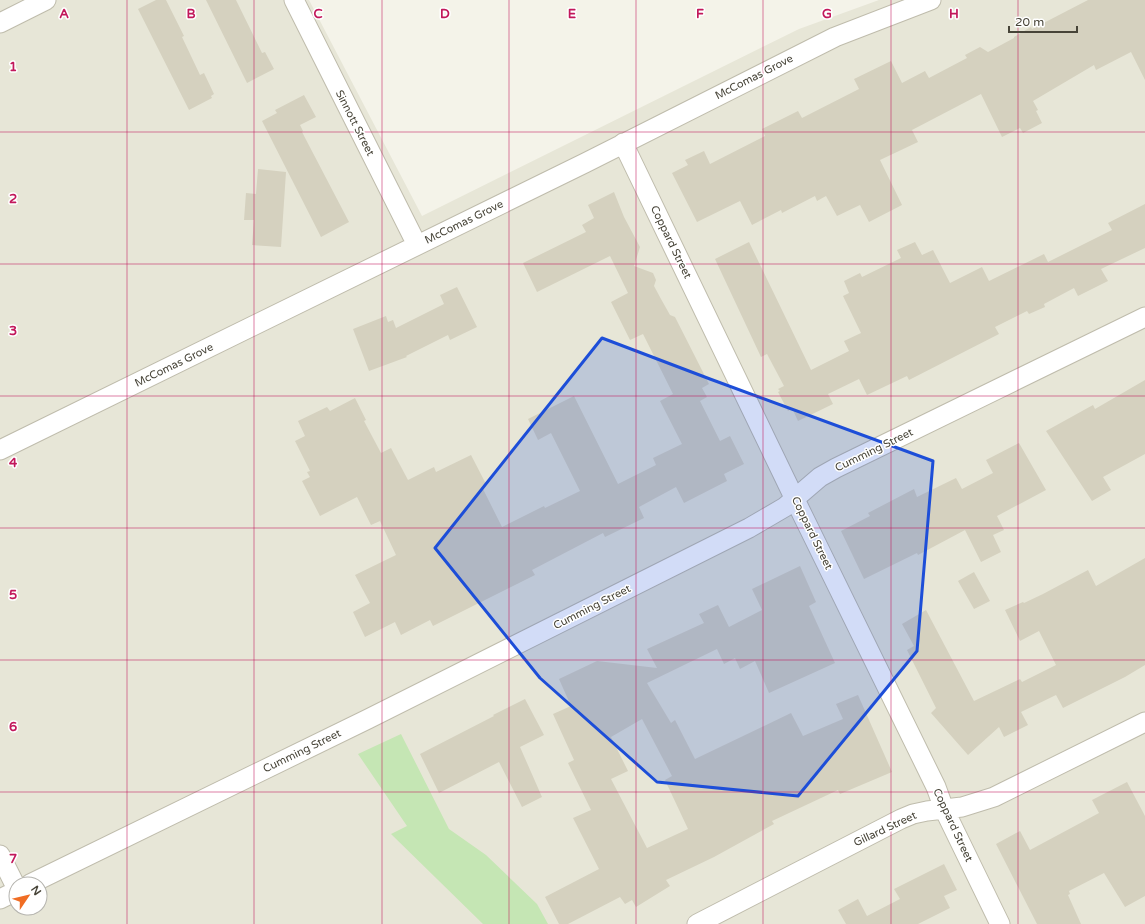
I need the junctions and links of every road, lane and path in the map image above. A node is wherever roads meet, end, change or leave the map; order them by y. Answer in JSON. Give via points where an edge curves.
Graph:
{"nodes":[{"id":1,"x":46,"y":0,"type":"edge"},
{"id":2,"x":294,"y":0,"type":"edge"},
{"id":3,"x":932,"y":0,"type":"edge"},
{"id":4,"x":0,"y":23,"type":"edge"},
{"id":5,"x":623,"y":143,"type":"junction"},
{"id":6,"x":417,"y":245,"type":"junction"},
{"id":7,"x":1145,"y":317,"type":"edge"},
{"id":8,"x":0,"y":450,"type":"edge"},
{"id":9,"x":795,"y":499,"type":"junction"},
{"id":10,"x":1145,"y":722,"type":"edge"},
{"id":11,"x":944,"y":809,"type":"junction"},
{"id":12,"x":0,"y":855,"type":"edge"},
{"id":13,"x":10,"y":876,"type":"edge"},
{"id":14,"x":46,"y":876,"type":"edge"},
{"id":15,"x":697,"y":924,"type":"edge"},
{"id":16,"x":1000,"y":924,"type":"edge"}],
"edges":[{"from":1,"to":4,"type":"street"},
{"from":2,"to":6,"type":"street","name":"Sinnott Street"},
{"from":3,"to":5,"type":"street","name":"McComas Grove","via":[[835,36]]},
{"from":5,"to":6,"type":"street","name":"McComas Grove"},
{"from":5,"to":9,"type":"street","name":"Coppard Street"},
{"from":6,"to":8,"type":"street","name":"McComas Grove"},
{"from":7,"to":9,"type":"street","name":"Cumming Street","via":[[836,468]]},
{"from":9,"to":11,"type":"street","name":"Coppard Street","via":[[936,787]]},
{"from":9,"to":14,"type":"street","name":"Cumming Street","via":[[742,531]]},
{"from":10,"to":11,"type":"street","name":"Gillard Street","via":[[994,797],[962,807]]},
{"from":11,"to":15,"type":"street","name":"Gillard Street","via":[[912,814],[901,819]]},
{"from":11,"to":16,"type":"street","name":"Coppard Street"},
{"from":12,"to":13,"type":"street"}]}
